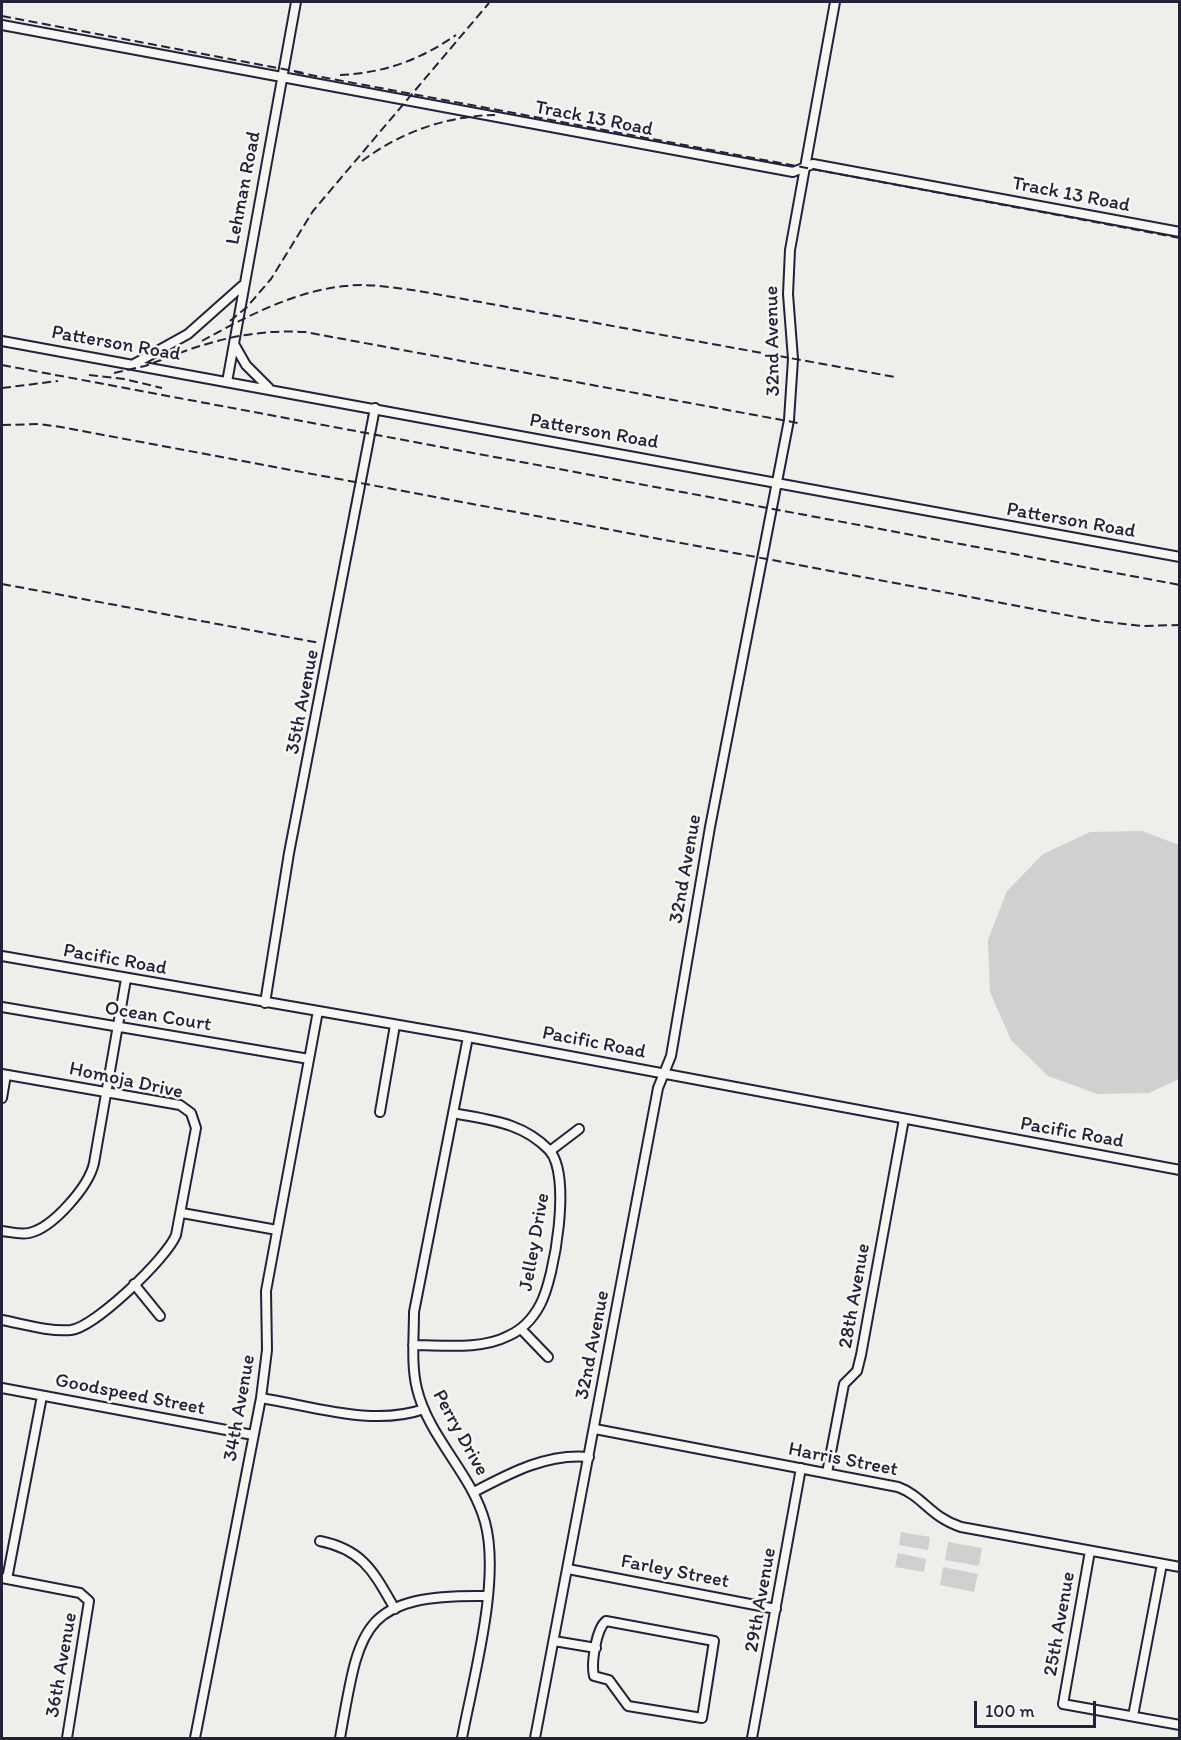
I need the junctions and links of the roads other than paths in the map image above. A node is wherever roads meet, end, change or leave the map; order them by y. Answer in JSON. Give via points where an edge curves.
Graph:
{"nodes":[{"id":1,"x":296,"y":2,"type":"edge"},
{"id":2,"x":835,"y":2,"type":"edge"},
{"id":3,"x":2,"y":25,"type":"edge"},
{"id":4,"x":282,"y":77,"type":"junction"},
{"id":5,"x":805,"y":167,"type":"junction"},
{"id":6,"x":1179,"y":232,"type":"edge"},
{"id":7,"x":242,"y":286,"type":"junction"},
{"id":8,"x":2,"y":341,"type":"edge"},
{"id":9,"x":233,"y":343,"type":"junction"},
{"id":10,"x":134,"y":364,"type":"junction"},
{"id":11,"x":227,"y":382,"type":"junction"},
{"id":12,"x":270,"y":389,"type":"junction"},
{"id":13,"x":375,"y":408,"type":"junction"},
{"id":14,"x":776,"y":482,"type":"junction"},
{"id":15,"x":1179,"y":557,"type":"edge"},
{"id":16,"x":2,"y":956,"type":"edge"},
{"id":17,"x":126,"y":979,"type":"junction"},
{"id":18,"x":265,"y":1004,"type":"junction"},
{"id":19,"x":2,"y":1006,"type":"edge"},
{"id":20,"x":318,"y":1011,"type":"junction"},
{"id":21,"x":395,"y":1025,"type":"junction"},
{"id":22,"x":117,"y":1028,"type":"junction"},
{"id":23,"x":468,"y":1037,"type":"junction"},
{"id":24,"x":309,"y":1059,"type":"junction"},
{"id":25,"x":663,"y":1073,"type":"junction"},
{"id":26,"x":4,"y":1075,"type":"edge"},
{"id":27,"x":106,"y":1092,"type":"junction"},
{"id":28,"x":2,"y":1098,"type":"edge"},
{"id":29,"x":380,"y":1112,"type":"dead end"},
{"id":30,"x":453,"y":1113,"type":"junction"},
{"id":31,"x":904,"y":1119,"type":"junction"},
{"id":32,"x":579,"y":1129,"type":"dead end"},
{"id":33,"x":550,"y":1151,"type":"junction"},
{"id":34,"x":1179,"y":1170,"type":"edge"},
{"id":35,"x":182,"y":1213,"type":"junction"},
{"id":36,"x":277,"y":1230,"type":"junction"},
{"id":37,"x":2,"y":1231,"type":"edge"},
{"id":38,"x":134,"y":1284,"type":"junction"},
{"id":39,"x":160,"y":1316,"type":"dead end"},
{"id":40,"x":2,"y":1320,"type":"edge"},
{"id":41,"x":521,"y":1329,"type":"junction"},
{"id":42,"x":413,"y":1345,"type":"junction"},
{"id":43,"x":548,"y":1357,"type":"dead end"},
{"id":44,"x":2,"y":1388,"type":"edge"},
{"id":45,"x":42,"y":1395,"type":"junction"},
{"id":46,"x":261,"y":1398,"type":"junction"},
{"id":47,"x":424,"y":1409,"type":"junction"},
{"id":48,"x":594,"y":1429,"type":"junction"},
{"id":49,"x":253,"y":1435,"type":"junction"},
{"id":50,"x":589,"y":1457,"type":"junction"},
{"id":51,"x":801,"y":1468,"type":"junction"},
{"id":52,"x":827,"y":1473,"type":"junction"},
{"id":53,"x":474,"y":1492,"type":"junction"},
{"id":54,"x":320,"y":1541,"type":"dead end"},
{"id":55,"x":1090,"y":1551,"type":"junction"},
{"id":56,"x":1162,"y":1564,"type":"junction"},
{"id":57,"x":1179,"y":1567,"type":"edge"},
{"id":58,"x":568,"y":1569,"type":"junction"},
{"id":59,"x":4,"y":1579,"type":"edge"},
{"id":60,"x":487,"y":1596,"type":"junction"},
{"id":61,"x":776,"y":1608,"type":"junction"},
{"id":62,"x":395,"y":1609,"type":"junction"},
{"id":63,"x":554,"y":1641,"type":"junction"},
{"id":64,"x":596,"y":1648,"type":"junction"},
{"id":65,"x":1133,"y":1716,"type":"junction"},
{"id":66,"x":1179,"y":1725,"type":"edge"},
{"id":67,"x":67,"y":1738,"type":"edge"},
{"id":68,"x":195,"y":1738,"type":"edge"},
{"id":69,"x":340,"y":1738,"type":"edge"},
{"id":70,"x":462,"y":1738,"type":"edge"},
{"id":71,"x":535,"y":1738,"type":"edge"},
{"id":72,"x":752,"y":1738,"type":"edge"}],
"edges":[{"from":1,"to":4,"type":"street","name":"Lehman Road"},
{"from":2,"to":5,"type":"street","name":"32nd Avenue"},
{"from":3,"to":4,"type":"street","name":"Track 13 Road"},
{"from":4,"to":5,"type":"street","name":"Track 13 Road","via":[[793,172]]},
{"from":4,"to":7,"type":"street","name":"Lehman Road"},
{"from":5,"to":6,"type":"street","name":"Track 13 Road","via":[[813,164]]},
{"from":5,"to":14,"type":"street","name":"32nd Avenue","via":[[790,250],[792,392]]},
{"from":7,"to":9,"type":"street","name":"Lehman Road"},
{"from":7,"to":10,"type":"street","via":[[188,334]]},
{"from":8,"to":10,"type":"street","name":"Patterson Road"},
{"from":9,"to":11,"type":"street","name":"Lehman Road"},
{"from":9,"to":12,"type":"street","via":[[246,364]]},
{"from":10,"to":11,"type":"street","name":"Patterson Road"},
{"from":11,"to":12,"type":"street","name":"Patterson Road"},
{"from":12,"to":13,"type":"street","name":"Patterson Road"},
{"from":13,"to":14,"type":"street","name":"Patterson Road"},
{"from":13,"to":18,"type":"street","name":"35th Avenue","via":[[289,853]]},
{"from":14,"to":15,"type":"street","name":"Patterson Road"},
{"from":14,"to":25,"type":"street","name":"32nd Avenue","via":[[671,1056]]},
{"from":16,"to":17,"type":"street","name":"Pacific Road"},
{"from":17,"to":18,"type":"street","name":"Pacific Road"},
{"from":17,"to":22,"type":"street"},
{"from":18,"to":20,"type":"street","name":"Pacific Road"},
{"from":19,"to":22,"type":"street","name":"Ocean Court"},
{"from":20,"to":21,"type":"street","name":"Pacific Road"},
{"from":20,"to":24,"type":"street","name":"34th Avenue"},
{"from":21,"to":23,"type":"street","name":"Pacific Road"},
{"from":21,"to":29,"type":"street"},
{"from":22,"to":24,"type":"street","name":"Ocean Court"},
{"from":22,"to":27,"type":"street"},
{"from":23,"to":25,"type":"street","name":"Pacific Road"},
{"from":23,"to":30,"type":"street","name":"Perry Drive"},
{"from":24,"to":36,"type":"street","name":"34th Avenue"},
{"from":25,"to":31,"type":"street","name":"Pacific Road"},
{"from":25,"to":48,"type":"street","name":"32nd Avenue"},
{"from":26,"to":27,"type":"street","name":"Homoja Drive"},
{"from":26,"to":28,"type":"street"},
{"from":27,"to":35,"type":"street","name":"Homoja Drive","via":[[180,1105],[194,1117],[196,1128]]},
{"from":27,"to":37,"type":"street","via":[[92,1172],[81,1192],[38,1230],[24,1234]]},
{"from":30,"to":33,"type":"street","via":[[514,1126],[531,1134]]},
{"from":30,"to":42,"type":"street","name":"Perry Drive","via":[[414,1312]]},
{"from":31,"to":34,"type":"street","name":"Pacific Road"},
{"from":31,"to":52,"type":"street","name":"28th Avenue","via":[[860,1362],[844,1384]]},
{"from":32,"to":33,"type":"street"},
{"from":33,"to":41,"type":"street","name":"Jelley Drive","via":[[561,1186],[558,1229],[544,1297]]},
{"from":35,"to":36,"type":"street"},
{"from":35,"to":38,"type":"street","name":"Homoja Drive","via":[[170,1248]]},
{"from":36,"to":46,"type":"street","name":"34th Avenue","via":[[265,1297],[267,1350]]},
{"from":38,"to":39,"type":"street"},
{"from":38,"to":40,"type":"street","name":"Homoja Drive","via":[[96,1319],[81,1327],[61,1330]]},
{"from":41,"to":42,"type":"street","name":"Jelley Drive","via":[[488,1342]]},
{"from":41,"to":43,"type":"street"},
{"from":42,"to":47,"type":"street","name":"Perry Drive","via":[[414,1374]]},
{"from":44,"to":45,"type":"street","name":"Goodspeed Street"},
{"from":45,"to":49,"type":"street","name":"Goodspeed Street"},
{"from":45,"to":59,"type":"street"},
{"from":46,"to":47,"type":"street","via":[[376,1417],[403,1416]]},
{"from":46,"to":49,"type":"street","name":"34th Avenue"},
{"from":47,"to":53,"type":"street","name":"Perry Drive"},
{"from":48,"to":50,"type":"street","name":"32nd Avenue"},
{"from":48,"to":51,"type":"street","name":"Harris Street"},
{"from":49,"to":68,"type":"street","name":"34th Avenue"},
{"from":50,"to":53,"type":"street","via":[[543,1461]]},
{"from":50,"to":58,"type":"street","name":"32nd Avenue"},
{"from":51,"to":52,"type":"street","name":"Harris Street"},
{"from":51,"to":61,"type":"street","name":"29th Avenue"},
{"from":52,"to":55,"type":"street","name":"Harris Street","via":[[905,1489],[936,1516],[961,1527]]},
{"from":53,"to":60,"type":"street","name":"Perry Drive","via":[[487,1531]]},
{"from":54,"to":62,"type":"street","via":[[343,1547],[360,1558],[374,1573]]},
{"from":55,"to":56,"type":"street","name":"Harris Street"},
{"from":55,"to":65,"type":"street","name":"25th Avenue","via":[[1063,1704]]},
{"from":56,"to":57,"type":"street","name":"Harris Street"},
{"from":56,"to":65,"type":"street"},
{"from":58,"to":61,"type":"street","name":"Farley Street"},
{"from":58,"to":63,"type":"street","name":"32nd Avenue"},
{"from":59,"to":67,"type":"street","name":"36th Avenue","via":[[80,1593],[88,1598]]},
{"from":60,"to":62,"type":"street","via":[[435,1597]]},
{"from":60,"to":70,"type":"street","name":"Perry Drive"},
{"from":61,"to":72,"type":"street","name":"29th Avenue"},
{"from":62,"to":69,"type":"street","via":[[372,1623],[357,1653]]},
{"from":63,"to":64,"type":"street"},
{"from":63,"to":71,"type":"street","name":"32nd Avenue"},
{"from":64,"to":64,"type":"street","via":[[594,1676],[609,1680],[628,1706],[702,1719],[714,1641],[606,1621]]},
{"from":65,"to":66,"type":"street"}]}
